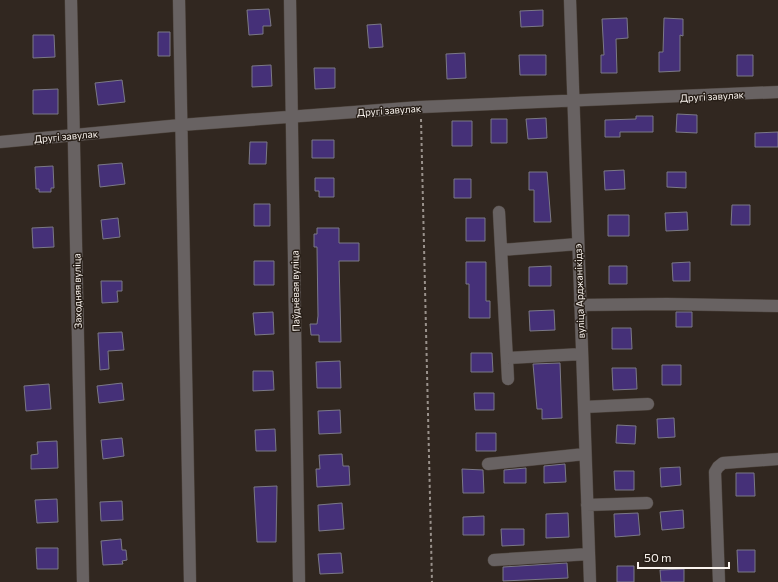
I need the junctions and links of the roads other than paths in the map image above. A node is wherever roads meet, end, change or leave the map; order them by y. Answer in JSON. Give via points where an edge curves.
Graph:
{"nodes":[{"id":1,"x":71,"y":0,"type":"edge"},
{"id":2,"x":179,"y":0,"type":"edge"},
{"id":3,"x":290,"y":0,"type":"edge"},
{"id":4,"x":570,"y":0,"type":"edge"},
{"id":5,"x":778,"y":92,"type":"edge"},
{"id":6,"x":573,"y":102,"type":"junction"},
{"id":7,"x":293,"y":117,"type":"junction"},
{"id":8,"x":181,"y":126,"type":"junction"},
{"id":9,"x":74,"y":134,"type":"junction"},
{"id":10,"x":0,"y":142,"type":"edge"},
{"id":11,"x":499,"y":212,"type":"dead end"},
{"id":12,"x":578,"y":244,"type":"junction"},
{"id":13,"x":501,"y":250,"type":"junction"},
{"id":14,"x":580,"y":305,"type":"junction"},
{"id":15,"x":778,"y":306,"type":"edge"},
{"id":16,"x":582,"y":354,"type":"junction"},
{"id":17,"x":507,"y":358,"type":"junction"},
{"id":18,"x":508,"y":379,"type":"dead end"},
{"id":19,"x":648,"y":404,"type":"dead end"},
{"id":20,"x":584,"y":407,"type":"junction"},
{"id":21,"x":585,"y":454,"type":"junction"},
{"id":22,"x":778,"y":459,"type":"edge"},
{"id":23,"x":488,"y":464,"type":"dead end"},
{"id":24,"x":647,"y":503,"type":"dead end"},
{"id":25,"x":587,"y":505,"type":"junction"},
{"id":26,"x":589,"y":554,"type":"junction"},
{"id":27,"x":494,"y":560,"type":"dead end"},
{"id":28,"x":84,"y":582,"type":"edge"},
{"id":29,"x":190,"y":582,"type":"edge"},
{"id":30,"x":299,"y":582,"type":"edge"},
{"id":31,"x":590,"y":582,"type":"edge"},
{"id":32,"x":719,"y":582,"type":"edge"}],
"edges":[{"from":1,"to":9,"type":"street","name":"Заходняя вуліца"},
{"from":2,"to":8,"type":"street"},
{"from":3,"to":7,"type":"street","name":"Паўднёвая вуліца"},
{"from":4,"to":6,"type":"street","name":"вуліца Арджанікідзэ"},
{"from":5,"to":6,"type":"street","name":"Другі завулак"},
{"from":6,"to":7,"type":"street","name":"Другі завулак","via":[[421,107]]},
{"from":6,"to":12,"type":"street","name":"вуліца Арджанікідзэ"},
{"from":7,"to":8,"type":"street","name":"Другі завулак"},
{"from":7,"to":30,"type":"street","name":"Паўднёвая вуліца"},
{"from":8,"to":9,"type":"street","name":"Другі завулак"},
{"from":8,"to":29,"type":"street"},
{"from":9,"to":10,"type":"street","name":"Другі завулак"},
{"from":9,"to":28,"type":"street","name":"Заходняя вуліца"},
{"from":11,"to":13,"type":"street"},
{"from":12,"to":13,"type":"street"},
{"from":12,"to":14,"type":"street","name":"вуліца Арджанікідзэ"},
{"from":13,"to":17,"type":"street"},
{"from":14,"to":15,"type":"street"},
{"from":14,"to":16,"type":"street","name":"вуліца Арджанікідзэ"},
{"from":16,"to":17,"type":"street"},
{"from":16,"to":20,"type":"street","name":"вуліца Арджанікідзэ"},
{"from":17,"to":18,"type":"street"},
{"from":19,"to":20,"type":"street"},
{"from":20,"to":21,"type":"street","name":"вуліца Арджанікідзэ"},
{"from":21,"to":23,"type":"street"},
{"from":21,"to":25,"type":"street","name":"вуліца Арджанікідзэ"},
{"from":22,"to":32,"type":"street","via":[[723,463],[715,472]]},
{"from":24,"to":25,"type":"street"},
{"from":25,"to":26,"type":"street","name":"вуліца Арджанікідзэ"},
{"from":26,"to":27,"type":"street"},
{"from":26,"to":31,"type":"street","name":"вуліца Арджанікідзэ"}]}
